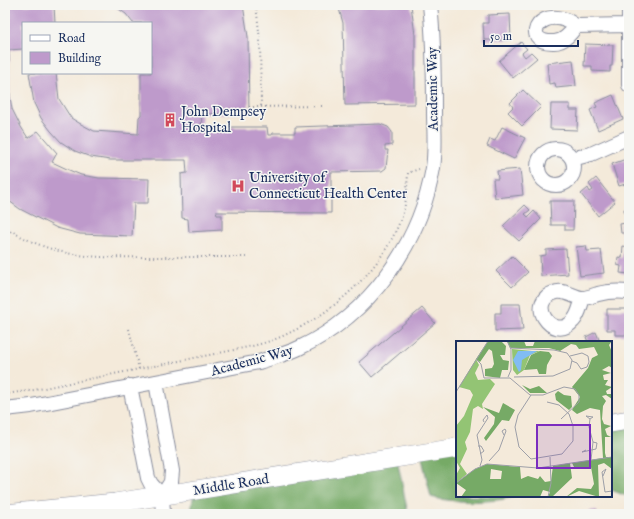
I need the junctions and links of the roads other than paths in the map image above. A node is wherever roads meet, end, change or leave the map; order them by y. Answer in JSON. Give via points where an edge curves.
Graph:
{"nodes":[{"id":1,"x":430,"y":5,"type":"edge"},
{"id":2,"x":629,"y":7,"type":"edge"},
{"id":3,"x":628,"y":25,"type":"edge"},
{"id":4,"x":576,"y":26,"type":"dead end"},
{"id":5,"x":629,"y":64,"type":"edge"},
{"id":6,"x":629,"y":85,"type":"edge"},
{"id":7,"x":629,"y":137,"type":"edge"},
{"id":8,"x":572,"y":159,"type":"dead end"},
{"id":9,"x":629,"y":292,"type":"edge"},
{"id":10,"x":583,"y":298,"type":"dead end"},
{"id":11,"x":156,"y":382,"type":"junction"},
{"id":12,"x":130,"y":386,"type":"junction"},
{"id":13,"x":5,"y":409,"type":"edge"},
{"id":14,"x":629,"y":420,"type":"edge"},
{"id":15,"x":612,"y":423,"type":"edge"},
{"id":16,"x":456,"y":448,"type":"edge"},
{"id":17,"x":162,"y":505,"type":"edge"},
{"id":18,"x":5,"y":514,"type":"edge"}],
"edges":[{"from":1,"to":11,"type":"street","name":"Academic Way","via":[[434,72],[433,167],[413,233],[394,266],[377,288],[345,318],[299,349],[249,364]]},
{"from":2,"to":3,"type":"street"},
{"from":3,"to":4,"type":"street"},
{"from":3,"to":5,"type":"street"},
{"from":5,"to":6,"type":"street"},
{"from":7,"to":8,"type":"street","via":[[591,154]]},
{"from":9,"to":10,"type":"street","via":[[611,292]]},
{"from":11,"to":12,"type":"street","name":"Academic Way"},
{"from":11,"to":17,"type":"street","via":[[172,471],[171,482]]},
{"from":12,"to":13,"type":"street","name":"Academic Way"},
{"from":12,"to":17,"type":"street","via":[[148,478]]},
{"from":14,"to":15,"type":"street"},
{"from":16,"to":17,"type":"street","name":"Middle Road"},
{"from":17,"to":18,"type":"street","name":"Middle Road"}]}
